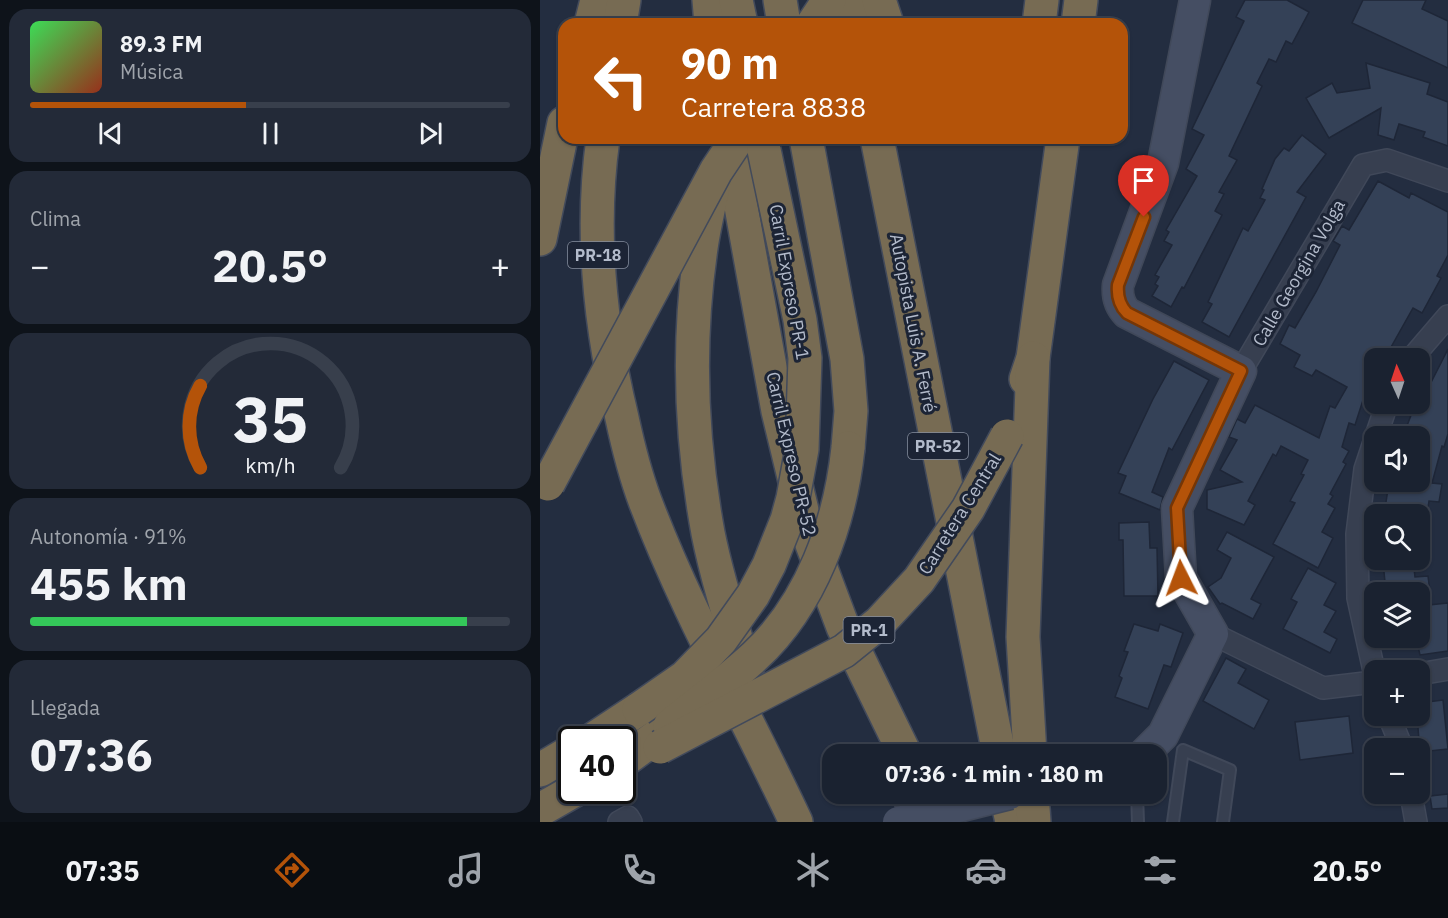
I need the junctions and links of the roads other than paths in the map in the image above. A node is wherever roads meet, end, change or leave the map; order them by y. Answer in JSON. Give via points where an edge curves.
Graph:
{"nodes":[{"id":1,"x":597,"y":0,"type":"edge"},
{"id":2,"x":624,"y":0,"type":"edge"},
{"id":3,"x":709,"y":0,"type":"edge"},
{"id":4,"x":736,"y":0,"type":"edge"},
{"id":5,"x":780,"y":0,"type":"edge"},
{"id":6,"x":829,"y":0,"type":"edge"},
{"id":7,"x":850,"y":0,"type":"edge"},
{"id":8,"x":879,"y":0,"type":"edge"},
{"id":9,"x":1042,"y":0,"type":"edge"},
{"id":10,"x":1081,"y":0,"type":"edge"},
{"id":11,"x":1195,"y":0,"type":"edge"},
{"id":12,"x":592,"y":18,"type":"edge"},
{"id":13,"x":621,"y":18,"type":"edge"},
{"id":14,"x":710,"y":18,"type":"edge"},
{"id":15,"x":740,"y":18,"type":"edge"},
{"id":16,"x":783,"y":18,"type":"edge"},
{"id":17,"x":817,"y":18,"type":"edge"},
{"id":18,"x":854,"y":18,"type":"edge"},
{"id":19,"x":885,"y":18,"type":"edge"},
{"id":20,"x":1040,"y":18,"type":"edge"},
{"id":21,"x":1079,"y":18,"type":"edge"},
{"id":22,"x":560,"y":144,"type":"edge"},
{"id":23,"x":602,"y":144,"type":"edge"},
{"id":24,"x":730,"y":144,"type":"edge"},
{"id":25,"x":752,"y":144,"type":"edge"},
{"id":26,"x":756,"y":144,"type":"edge"},
{"id":27,"x":807,"y":144,"type":"edge"},
{"id":28,"x":878,"y":144,"type":"edge"},
{"id":29,"x":1063,"y":144,"type":"edge"},
{"id":30,"x":716,"y":171,"type":"junction"},
{"id":31,"x":1448,"y":181,"type":"edge"},
{"id":32,"x":540,"y":239,"type":"edge"},
{"id":33,"x":1448,"y":316,"type":"edge"},
{"id":34,"x":1421,"y":348,"type":"edge"},
{"id":35,"x":1033,"y":358,"type":"junction"},
{"id":36,"x":1241,"y":371,"type":"junction"},
{"id":37,"x":1364,"y":478,"type":"edge"},
{"id":38,"x":544,"y":491,"type":"edge"},
{"id":39,"x":1213,"y":634,"type":"junction"},
{"id":40,"x":1372,"y":660,"type":"edge"},
{"id":41,"x":1448,"y":669,"type":"edge"},
{"id":42,"x":1430,"y":672,"type":"edge"},
{"id":43,"x":1364,"y":683,"type":"edge"},
{"id":44,"x":613,"y":726,"type":"edge"},
{"id":45,"x":662,"y":739,"type":"junction"},
{"id":46,"x":900,"y":744,"type":"edge"},
{"id":47,"x":997,"y":744,"type":"edge"},
{"id":48,"x":1029,"y":744,"type":"edge"},
{"id":49,"x":1154,"y":744,"type":"edge"},
{"id":50,"x":636,"y":755,"type":"edge"},
{"id":51,"x":558,"y":759,"type":"edge"},
{"id":52,"x":540,"y":770,"type":"edge"},
{"id":53,"x":558,"y":800,"type":"edge"},
{"id":54,"x":924,"y":804,"type":"edge"},
{"id":55,"x":969,"y":804,"type":"edge"},
{"id":56,"x":1009,"y":804,"type":"edge"},
{"id":57,"x":1033,"y":804,"type":"edge"},
{"id":58,"x":1137,"y":804,"type":"edge"},
{"id":59,"x":1413,"y":804,"type":"edge"},
{"id":60,"x":540,"y":810,"type":"edge"},
{"id":61,"x":795,"y":819,"type":"edge"},
{"id":62,"x":619,"y":822,"type":"edge"},
{"id":63,"x":631,"y":822,"type":"edge"},
{"id":64,"x":898,"y":822,"type":"edge"},
{"id":65,"x":930,"y":822,"type":"edge"},
{"id":66,"x":1012,"y":822,"type":"edge"},
{"id":67,"x":1034,"y":822,"type":"edge"},
{"id":68,"x":1138,"y":822,"type":"edge"},
{"id":69,"x":1173,"y":822,"type":"edge"},
{"id":70,"x":1223,"y":822,"type":"edge"},
{"id":71,"x":1416,"y":822,"type":"edge"}],
"edges":[{"from":1,"to":12,"type":"highway"},
{"from":2,"to":13,"type":"highway"},
{"from":3,"to":14,"type":"highway"},
{"from":4,"to":15,"type":"highway"},
{"from":5,"to":16,"type":"highway"},
{"from":6,"to":17,"type":"highway"},
{"from":7,"to":18,"type":"highway"},
{"from":8,"to":19,"type":"highway"},
{"from":9,"to":20,"type":"highway"},
{"from":10,"to":21,"type":"highway"},
{"from":11,"to":36,"type":"street","via":[[1162,163],[1117,293],[1127,313]]},
{"from":22,"to":32,"type":"highway"},
{"from":23,"to":61,"type":"highway","number":"PR-18","via":[[597,202],[598,262],[611,371],[629,450],[644,500],[682,590]]},
{"from":24,"to":46,"type":"highway","name":"Carril Expreso PR-52","via":[[778,411],[807,531],[843,627]]},
{"from":25,"to":30,"type":"highway","bridge":true},
{"from":26,"to":44,"type":"highway","name":"Carril Expreso PR-1","bridge":true,"via":[[800,321],[805,358],[802,449],[793,498],[769,565],[721,640],[685,677]]},
{"from":27,"to":45,"type":"highway","bridge":true,"via":[[847,359],[851,411],[846,471],[836,514],[797,606],[781,628]]},
{"from":28,"to":47,"type":"highway","name":"Autopista Luis A. Ferré","number":"PR-52"},
{"from":29,"to":35,"type":"highway","name":"Carretera Central","number":"PR-1"},
{"from":30,"to":38,"type":"highway","bridge":true},
{"from":30,"to":61,"type":"highway","via":[[694,306],[695,448],[708,535],[752,689]]},
{"from":31,"to":36,"type":"street","name":"Calle Georgina Volga","via":[[1387,160],[1363,165]]},
{"from":33,"to":34,"type":"street"},
{"from":35,"to":45,"type":"highway","name":"Carretera Central","number":"PR-1","bridge":true,"via":[[1007,436],[968,509],[925,571],[880,622],[844,651]]},
{"from":35,"to":48,"type":"highway","via":[[1023,637]]},
{"from":36,"to":39,"type":"street","name":"Calle Georgina Volga","via":[[1177,508],[1181,578]]},
{"from":37,"to":40,"type":"street","via":[[1358,534],[1358,598]]},
{"from":39,"to":43,"type":"street","via":[[1323,688]]},
{"from":39,"to":49,"type":"street","via":[[1163,735]]},
{"from":41,"to":42,"type":"street"},
{"from":45,"to":50,"type":"highway","name":"Carretera Central","number":"PR-1"},
{"from":51,"to":52,"type":"highway"},
{"from":53,"to":60,"type":"highway"},
{"from":54,"to":65,"type":"highway"},
{"from":55,"to":64,"type":"street","bridge":true},
{"from":56,"to":66,"type":"highway"},
{"from":57,"to":67,"type":"highway"},
{"from":58,"to":68,"type":"lane"},
{"from":59,"to":71,"type":"street"},
{"from":62,"to":63,"type":"street","via":[[628,817]]},
{"from":69,"to":70,"type":"lane","via":[[1183,750],[1230,770]]}]}
